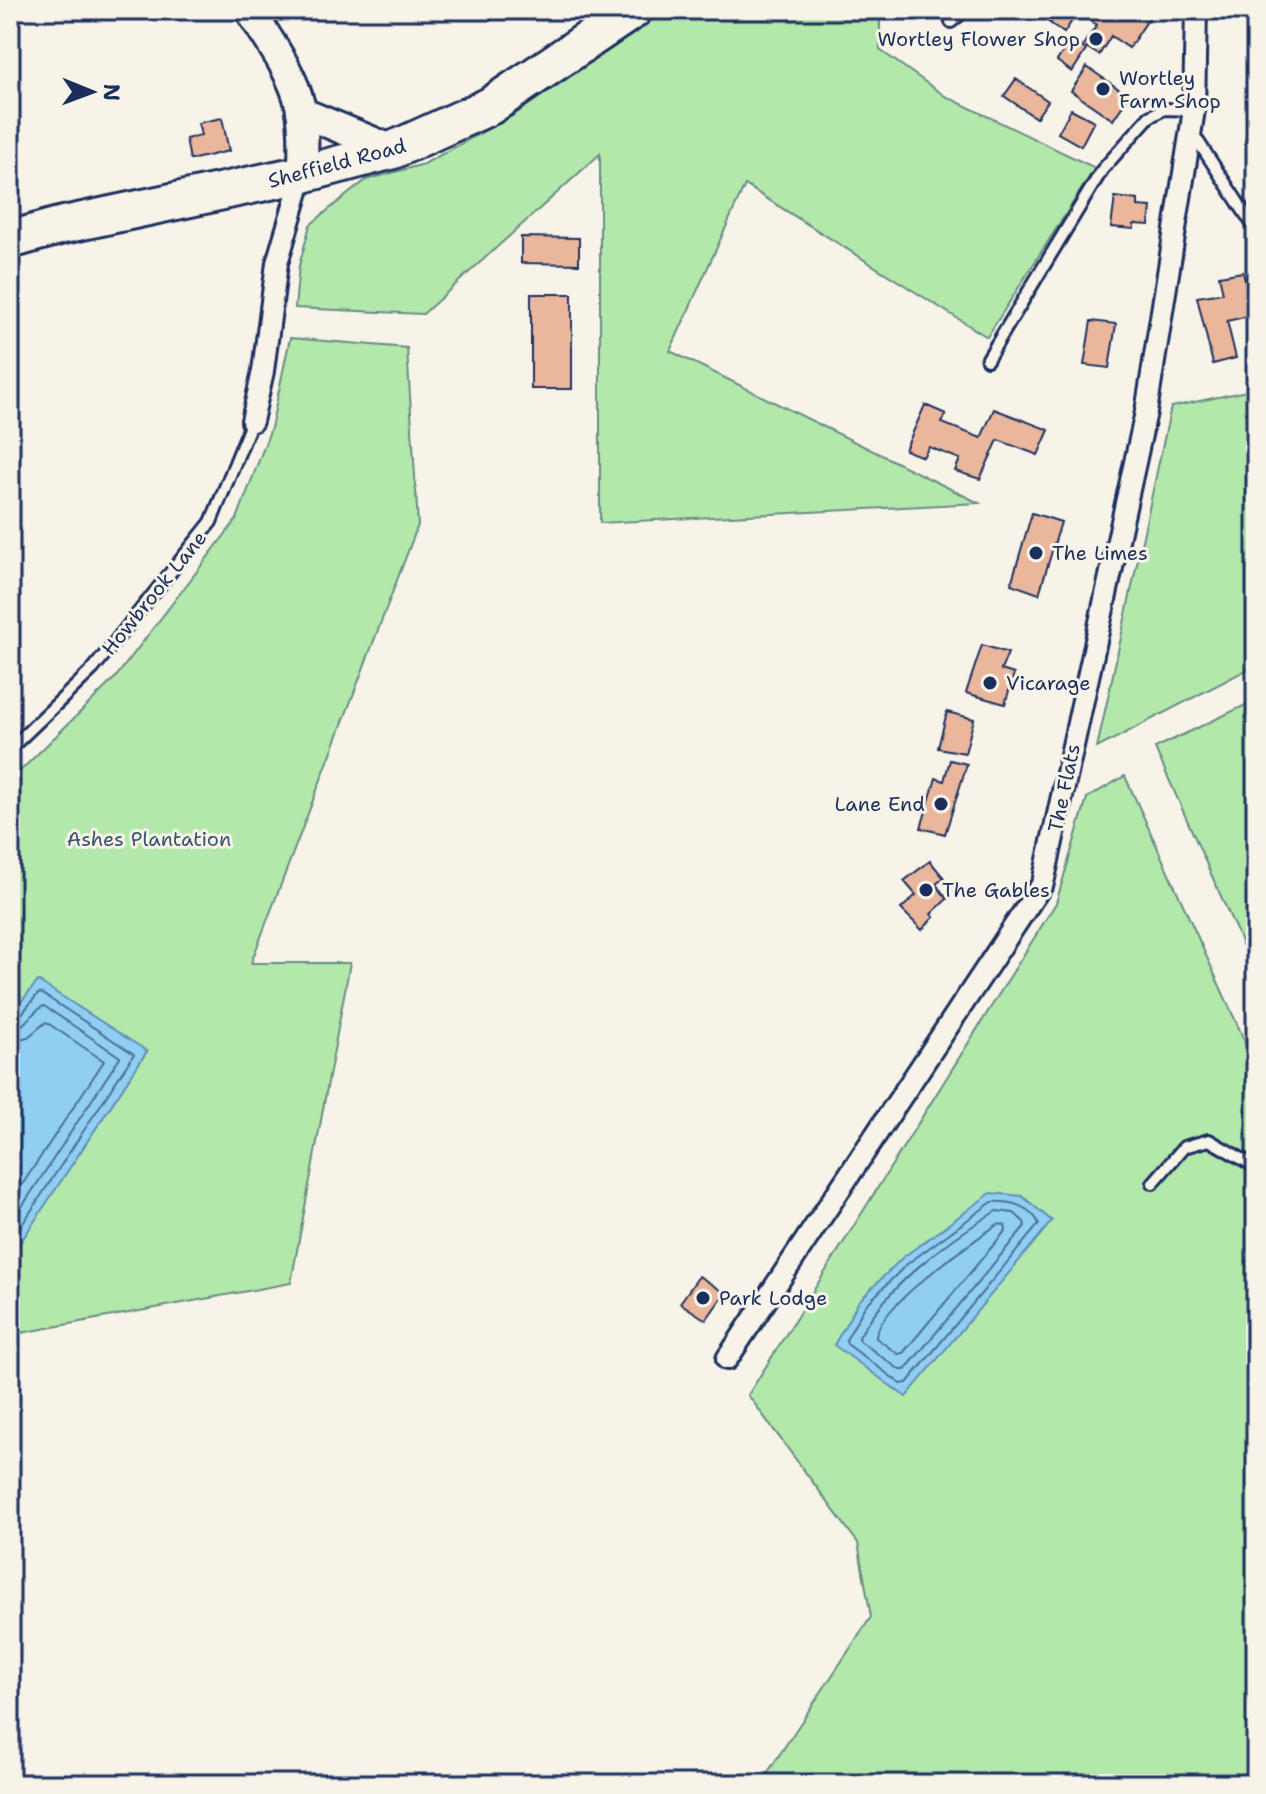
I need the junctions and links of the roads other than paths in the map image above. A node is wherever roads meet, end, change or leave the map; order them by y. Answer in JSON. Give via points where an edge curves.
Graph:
{"nodes":[{"id":1,"x":250,"y":10,"type":"edge"},
{"id":2,"x":633,"y":10,"type":"edge"},
{"id":3,"x":966,"y":10,"type":"edge"},
{"id":4,"x":1196,"y":10,"type":"edge"},
{"id":5,"x":951,"y":22,"type":"dead end"},
{"id":6,"x":301,"y":112,"type":"junction"},
{"id":7,"x":1193,"y":120,"type":"junction"},
{"id":8,"x":393,"y":150,"type":"junction"},
{"id":9,"x":303,"y":174,"type":"junction"},
{"id":10,"x":1256,"y":230,"type":"edge"},
{"id":11,"x":10,"y":240,"type":"edge"},
{"id":12,"x":987,"y":360,"type":"dead end"},
{"id":13,"x":252,"y":421,"type":"joint"},
{"id":14,"x":10,"y":749,"type":"edge"},
{"id":15,"x":1256,"y":1167,"type":"edge"},
{"id":16,"x":1153,"y":1183,"type":"dead end"},
{"id":17,"x":727,"y":1359,"type":"dead end"}],
"edges":[{"from":1,"to":6,"type":"street","via":[[288,75]]},
{"from":2,"to":8,"type":"highway","name":"Sheffield Road","via":[[490,106]]},
{"from":3,"to":5,"type":"lane"},
{"from":4,"to":7,"type":"street","name":"The Flats"},
{"from":6,"to":8,"type":"street"},
{"from":6,"to":9,"type":"street"},
{"from":7,"to":10,"type":"lane"},
{"from":7,"to":12,"type":"lane","via":[[1164,109],[1149,117],[1102,170]]},
{"from":7,"to":17,"type":"street","name":"The Flats","via":[[1146,412],[1043,883]]},
{"from":8,"to":9,"type":"highway","name":"Sheffield Road"},
{"from":9,"to":11,"type":"highway","name":"Sheffield Road"},
{"from":9,"to":13,"type":"street","name":"Howbrook Lane","via":[[277,263]]},
{"from":13,"to":14,"type":"lane","name":"Howbrook Lane","via":[[211,522],[93,669]]},
{"from":15,"to":16,"type":"lane","via":[[1209,1140],[1184,1147]]}]}
